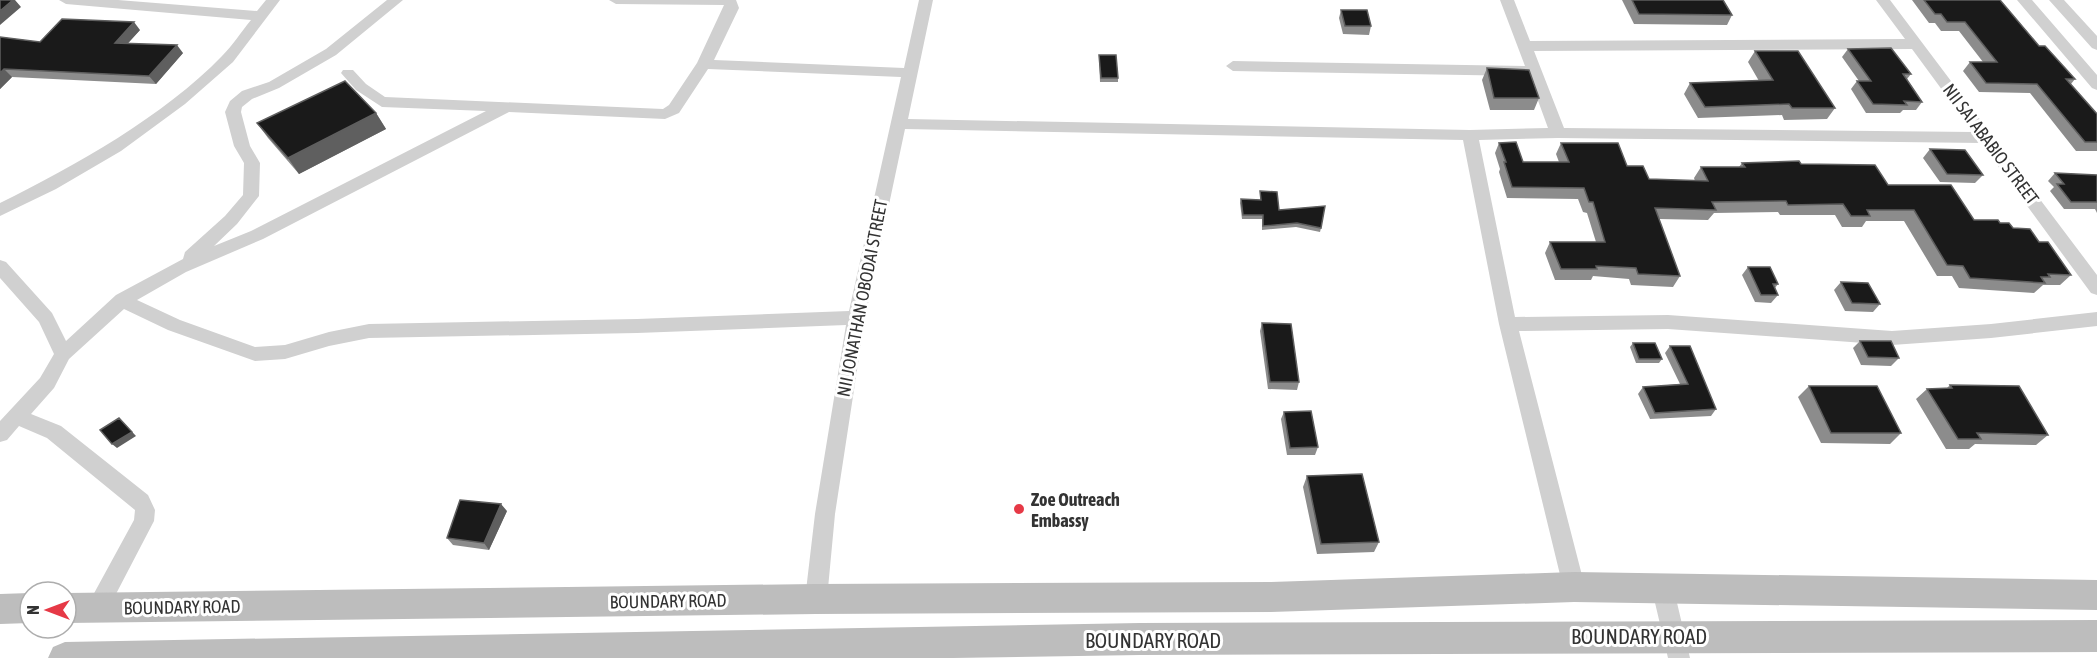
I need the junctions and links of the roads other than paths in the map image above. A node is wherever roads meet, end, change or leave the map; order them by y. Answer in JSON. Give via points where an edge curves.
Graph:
{"nodes":[{"id":1,"x":66,"y":0,"type":"edge"},
{"id":2,"x":273,"y":0,"type":"edge"},
{"id":3,"x":396,"y":0,"type":"edge"},
{"id":4,"x":615,"y":0,"type":"edge"},
{"id":5,"x":926,"y":0,"type":"edge"},
{"id":6,"x":1507,"y":0,"type":"edge"},
{"id":7,"x":1883,"y":0,"type":"edge"},
{"id":8,"x":2024,"y":0,"type":"edge"},
{"id":9,"x":2056,"y":0,"type":"edge"},
{"id":10,"x":114,"y":2,"type":"edge"},
{"id":11,"x":260,"y":16,"type":"junction"},
{"id":12,"x":1917,"y":44,"type":"junction"},
{"id":13,"x":2097,"y":45,"type":"edge"},
{"id":14,"x":1524,"y":46,"type":"junction"},
{"id":15,"x":704,"y":64,"type":"junction"},
{"id":16,"x":1233,"y":66,"type":"dead end"},
{"id":17,"x":1533,"y":71,"type":"junction"},
{"id":18,"x":348,"y":73,"type":"dead end"},
{"id":19,"x":909,"y":73,"type":"junction"},
{"id":20,"x":2097,"y":85,"type":"edge"},
{"id":21,"x":507,"y":107,"type":"junction"},
{"id":22,"x":897,"y":124,"type":"junction"},
{"id":23,"x":1558,"y":133,"type":"junction"},
{"id":24,"x":1470,"y":135,"type":"junction"},
{"id":25,"x":1987,"y":138,"type":"junction"},
{"id":26,"x":0,"y":210,"type":"edge"},
{"id":27,"x":0,"y":267,"type":"edge"},
{"id":28,"x":180,"y":267,"type":"junction"},
{"id":29,"x":2097,"y":288,"type":"edge"},
{"id":30,"x":122,"y":300,"type":"junction"},
{"id":31,"x":856,"y":318,"type":"junction"},
{"id":32,"x":2097,"y":319,"type":"edge"},
{"id":33,"x":1508,"y":324,"type":"junction"},
{"id":34,"x":63,"y":354,"type":"junction"},
{"id":35,"x":18,"y":417,"type":"junction"},
{"id":36,"x":0,"y":434,"type":"edge"},
{"id":37,"x":1574,"y":587,"type":"junction"},
{"id":38,"x":1663,"y":590,"type":"junction"},
{"id":39,"x":2097,"y":595,"type":"edge"},
{"id":40,"x":816,"y":599,"type":"junction"},
{"id":41,"x":18,"y":608,"type":"edge"},
{"id":42,"x":81,"y":608,"type":"edge"},
{"id":43,"x":0,"y":609,"type":"edge"},
{"id":44,"x":2097,"y":636,"type":"edge"},
{"id":45,"x":1675,"y":647,"type":"edge"},
{"id":46,"x":65,"y":658,"type":"edge"}],
"edges":[{"from":1,"to":10,"type":"street"},
{"from":2,"to":11,"type":"street"},
{"from":3,"to":28,"type":"street","via":[[331,52],[235,105],[233,112],[242,146],[252,163],[251,196]]},
{"from":4,"to":15,"type":"street","via":[[731,3],[732,9]]},
{"from":5,"to":19,"type":"street","name":"NII JONATHAN OBODAI STREET"},
{"from":6,"to":14,"type":"street"},
{"from":7,"to":12,"type":"street","name":"NII SAI ABABIO STREET"},
{"from":8,"to":20,"type":"street"},
{"from":9,"to":13,"type":"street"},
{"from":10,"to":11,"type":"street"},
{"from":11,"to":26,"type":"street","via":[[228,59],[148,124],[50,186]]},
{"from":12,"to":14,"type":"street"},
{"from":12,"to":25,"type":"street","name":"NII SAI ABABIO STREET"},
{"from":14,"to":17,"type":"street"},
{"from":15,"to":19,"type":"street"},
{"from":15,"to":21,"type":"street","via":[[674,109],[665,114]]},
{"from":16,"to":17,"type":"street"},
{"from":17,"to":23,"type":"street"},
{"from":18,"to":21,"type":"street","via":[[382,102]]},
{"from":19,"to":22,"type":"street","name":"NII JONATHAN OBODAI STREET"},
{"from":21,"to":28,"type":"street","via":[[257,235]]},
{"from":22,"to":24,"type":"street"},
{"from":22,"to":31,"type":"street","name":"NII JONATHAN OBODAI STREET"},
{"from":23,"to":24,"type":"street"},
{"from":23,"to":25,"type":"street"},
{"from":24,"to":33,"type":"street"},
{"from":25,"to":29,"type":"street","name":"NII SAI ABABIO STREET"},
{"from":27,"to":34,"type":"street","via":[[46,318]]},
{"from":28,"to":30,"type":"street"},
{"from":30,"to":31,"type":"street","via":[[174,325],[255,354],[285,352],[369,331]]},
{"from":30,"to":34,"type":"street"},
{"from":31,"to":40,"type":"street","name":"NII JONATHAN OBODAI STREET","via":[[825,514]]},
{"from":32,"to":33,"type":"street","via":[[1892,338],[1668,322]]},
{"from":33,"to":37,"type":"street"},
{"from":34,"to":35,"type":"street","via":[[47,383]]},
{"from":35,"to":36,"type":"street"},
{"from":35,"to":42,"type":"street","via":[[54,432],[141,501],[145,510],[144,521]]},
{"from":37,"to":38,"type":"main road","name":"BOUNDARY ROAD"},
{"from":37,"to":40,"type":"main road","name":"BOUNDARY ROAD","via":[[1271,597]]},
{"from":38,"to":39,"type":"main road","name":"BOUNDARY ROAD"},
{"from":38,"to":45,"type":"street"},
{"from":40,"to":42,"type":"main road","name":"BOUNDARY ROAD"},
{"from":41,"to":43,"type":"main road"},
{"from":44,"to":45,"type":"main road","name":"BOUNDARY ROAD"},
{"from":45,"to":46,"type":"main road","name":"BOUNDARY ROAD","via":[[1116,640]]}]}
